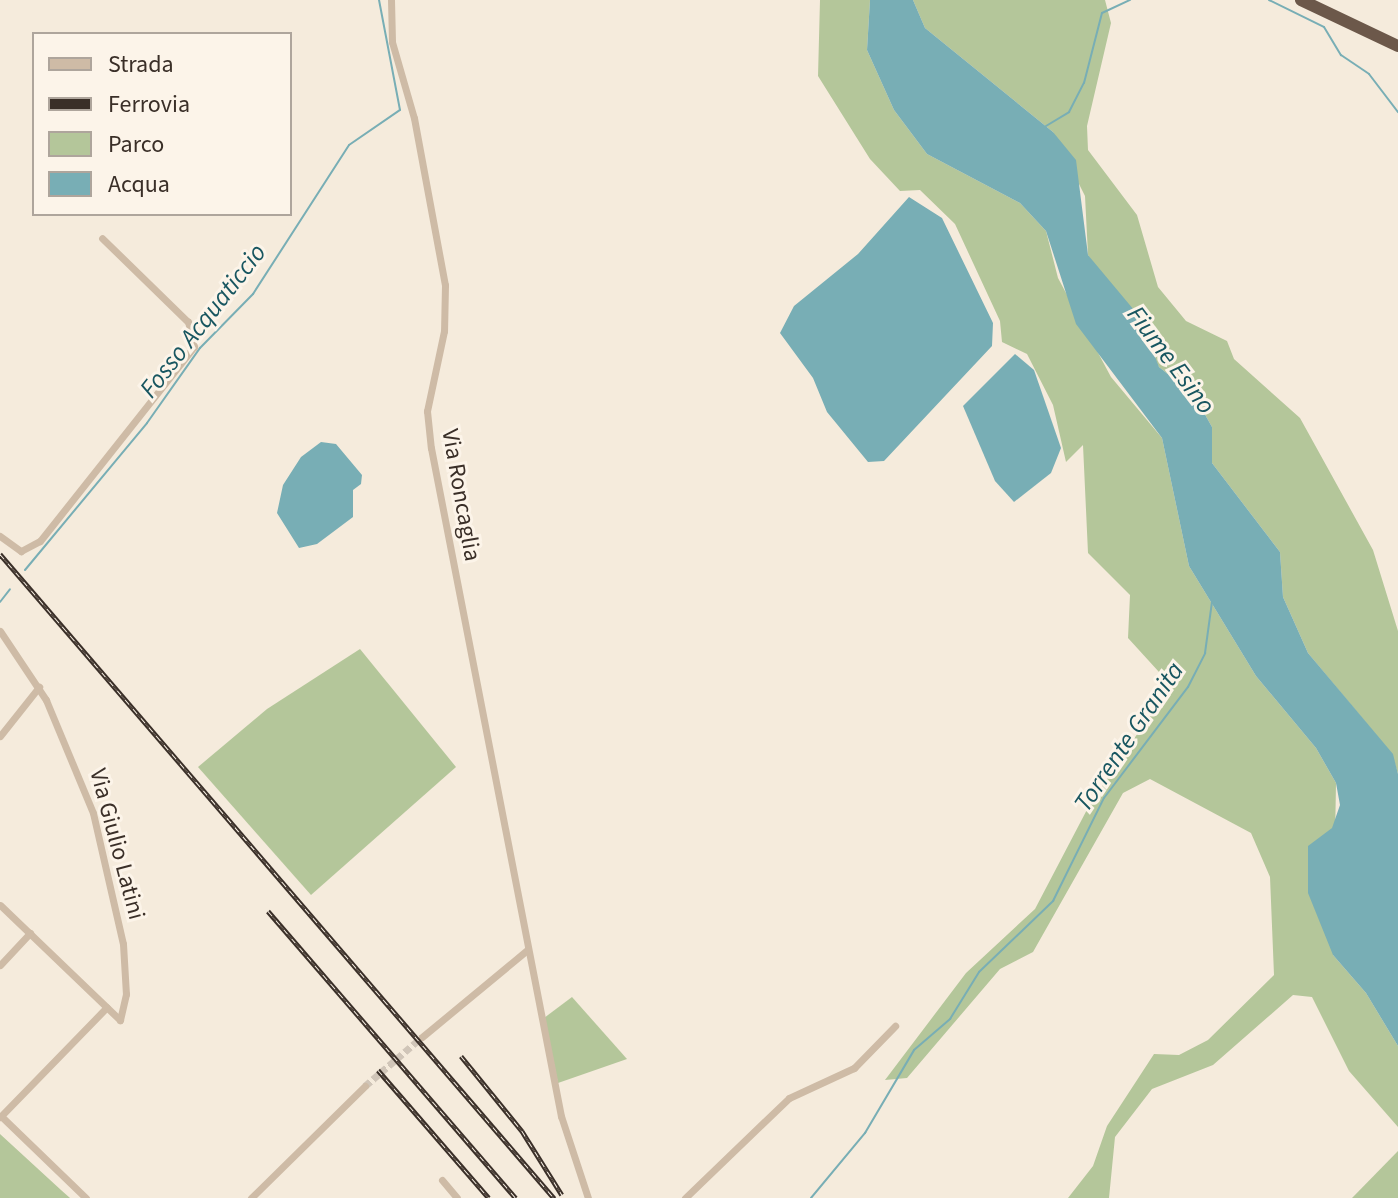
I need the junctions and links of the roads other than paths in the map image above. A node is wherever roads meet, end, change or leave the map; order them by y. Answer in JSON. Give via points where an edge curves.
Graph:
{"nodes":[{"id":1,"x":391,"y":0,"type":"edge"},
{"id":2,"x":1301,"y":0,"type":"edge"},
{"id":3,"x":1319,"y":0,"type":"edge"},
{"id":4,"x":1398,"y":37,"type":"edge"},
{"id":5,"x":1398,"y":46,"type":"edge"},
{"id":6,"x":102,"y":238,"type":"dead end"},
{"id":7,"x":0,"y":536,"type":"edge"},
{"id":8,"x":0,"y":631,"type":"edge"},
{"id":9,"x":39,"y":687,"type":"junction"},
{"id":10,"x":0,"y":736,"type":"edge"},
{"id":11,"x":0,"y":905,"type":"edge"},
{"id":12,"x":30,"y":933,"type":"junction"},
{"id":13,"x":527,"y":950,"type":"junction"},
{"id":14,"x":0,"y":965,"type":"edge"},
{"id":15,"x":107,"y":1007,"type":"junction"},
{"id":16,"x":895,"y":1026,"type":"dead end"},
{"id":17,"x":422,"y":1037,"type":"tunnel mouth"},
{"id":18,"x":365,"y":1086,"type":"tunnel mouth"},
{"id":19,"x":0,"y":1116,"type":"edge"},
{"id":20,"x":442,"y":1180,"type":"dead end"},
{"id":21,"x":86,"y":1198,"type":"edge"},
{"id":22,"x":251,"y":1198,"type":"edge"},
{"id":23,"x":457,"y":1198,"type":"edge"},
{"id":24,"x":588,"y":1198,"type":"edge"},
{"id":25,"x":685,"y":1198,"type":"edge"}],
"edges":[{"from":1,"to":13,"type":"street","name":"Via Roncaglia","via":[[392,42],[414,118],[445,285],[443,340],[427,411],[431,448]]},
{"from":2,"to":5,"type":"highway"},
{"from":3,"to":4,"type":"highway"},
{"from":6,"to":7,"type":"street","via":[[188,322],[194,347],[40,541],[21,551]]},
{"from":8,"to":9,"type":"street","name":"Via Giulio Latini"},
{"from":9,"to":10,"type":"street"},
{"from":9,"to":15,"type":"street","name":"Via Giulio Latini","via":[[93,813],[120,925],[126,1008],[120,1020]]},
{"from":11,"to":12,"type":"street"},
{"from":12,"to":14,"type":"street"},
{"from":12,"to":15,"type":"street"},
{"from":13,"to":17,"type":"street"},
{"from":13,"to":24,"type":"street","name":"Via Roncaglia","via":[[563,1125]]},
{"from":15,"to":19,"type":"street"},
{"from":16,"to":25,"type":"street","via":[[854,1068],[789,1098]]},
{"from":18,"to":22,"type":"street"},
{"from":19,"to":21,"type":"street"},
{"from":20,"to":23,"type":"street"}]}
